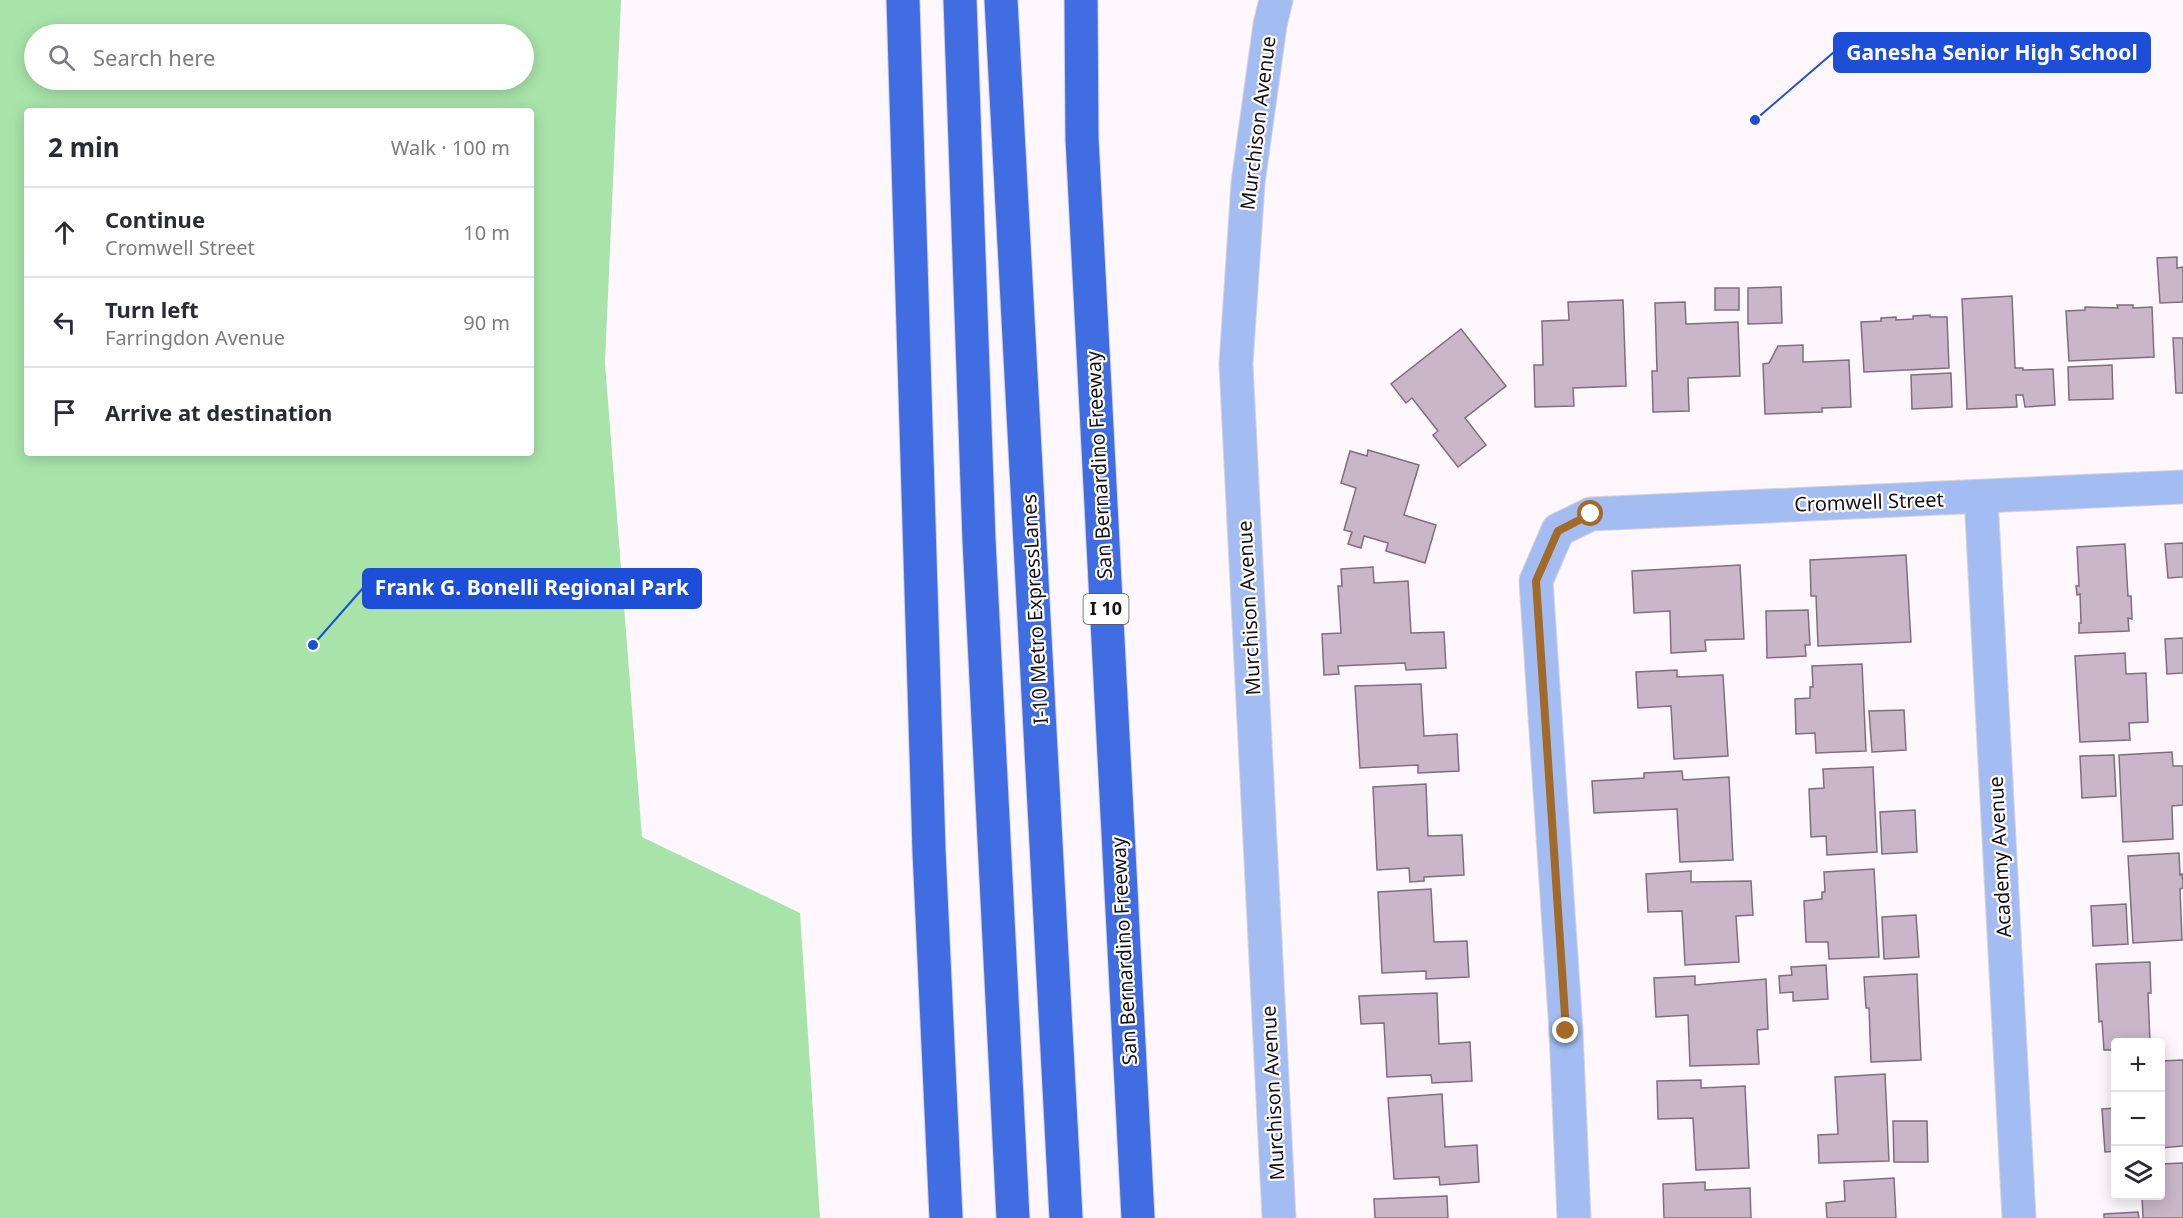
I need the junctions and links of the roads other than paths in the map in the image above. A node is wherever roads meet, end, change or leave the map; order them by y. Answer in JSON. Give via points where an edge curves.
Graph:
{"nodes":[{"id":1,"x":903,"y":0,"type":"edge"},
{"id":2,"x":960,"y":0,"type":"edge"},
{"id":3,"x":1001,"y":0,"type":"edge"},
{"id":4,"x":1081,"y":0,"type":"edge"},
{"id":5,"x":1276,"y":0,"type":"edge"},
{"id":6,"x":2183,"y":487,"type":"edge"},
{"id":7,"x":1981,"y":497,"type":"junction"},
{"id":8,"x":946,"y":1218,"type":"edge"},
{"id":9,"x":1013,"y":1218,"type":"edge"},
{"id":10,"x":1066,"y":1218,"type":"edge"},
{"id":11,"x":1138,"y":1218,"type":"edge"},
{"id":12,"x":1279,"y":1218,"type":"edge"},
{"id":13,"x":1574,"y":1218,"type":"edge"},
{"id":14,"x":2019,"y":1218,"type":"edge"}],
"edges":[{"from":1,"to":8,"type":"highway","via":[[929,839]]},
{"from":2,"to":9,"type":"highway","via":[[979,540]]},
{"from":3,"to":10,"type":"highway","name":"I-10 Metro ExpressLanes"},
{"from":4,"to":11,"type":"highway","name":"San Bernardino Freeway","number":"I 10","via":[[1082,139]]},
{"from":5,"to":12,"type":"street","name":"Murchison Avenue","via":[[1248,183],[1236,364]]},
{"from":6,"to":7,"type":"street","name":"Cromwell Street"},
{"from":7,"to":13,"type":"street","name":"Cromwell Street","via":[[1591,514],[1558,531],[1536,581],[1566,1031]]},
{"from":7,"to":14,"type":"street","name":"Academy Avenue"}]}
